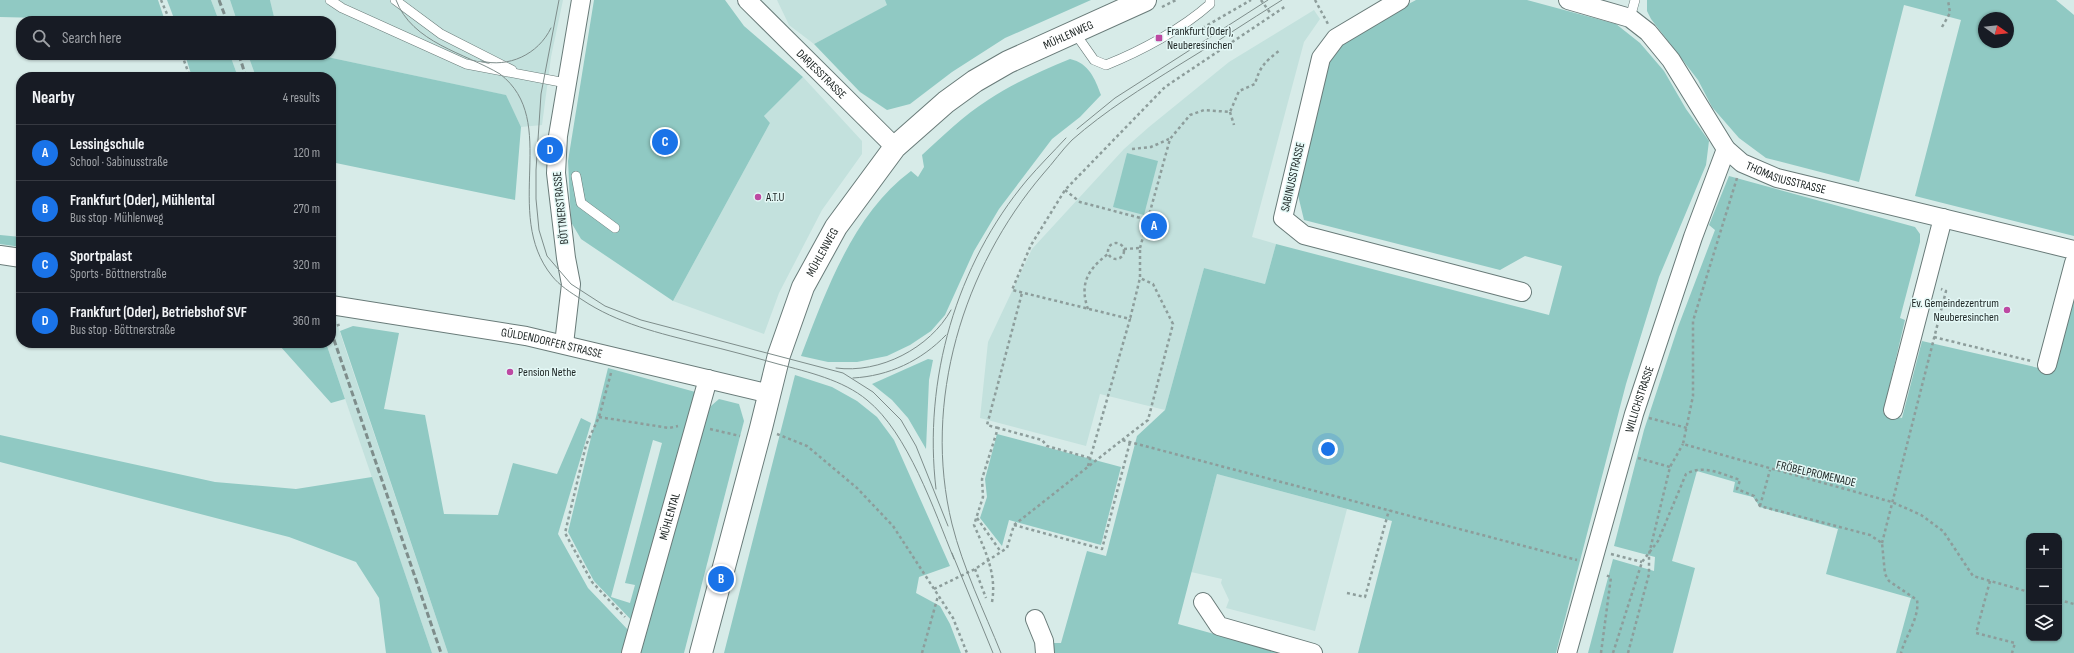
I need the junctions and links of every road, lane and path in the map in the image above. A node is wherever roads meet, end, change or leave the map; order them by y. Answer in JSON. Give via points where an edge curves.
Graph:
{"nodes":[{"id":1,"x":161,"y":0,"type":"edge"},
{"id":2,"x":330,"y":0,"type":"edge"},
{"id":3,"x":395,"y":0,"type":"edge"},
{"id":4,"x":581,"y":0,"type":"edge"},
{"id":5,"x":747,"y":0,"type":"edge"},
{"id":6,"x":1176,"y":0,"type":"edge"},
{"id":7,"x":1210,"y":0,"type":"edge"},
{"id":8,"x":1251,"y":0,"type":"edge"},
{"id":9,"x":1261,"y":0,"type":"edge"},
{"id":10,"x":1315,"y":0,"type":"edge"},
{"id":11,"x":1400,"y":0,"type":"edge"},
{"id":12,"x":1568,"y":0,"type":"edge"},
{"id":13,"x":1635,"y":0,"type":"edge"},
{"id":14,"x":1948,"y":0,"type":"edge"},
{"id":15,"x":1150,"y":5,"type":"edge"},
{"id":16,"x":1286,"y":6,"type":"dead end"},
{"id":17,"x":1271,"y":14,"type":"junction"},
{"id":18,"x":168,"y":16,"type":"edge"},
{"id":19,"x":1630,"y":18,"type":"junction"},
{"id":20,"x":1186,"y":23,"type":"junction"},
{"id":21,"x":1942,"y":27,"type":"dead end"},
{"id":22,"x":1075,"y":32,"type":"junction"},
{"id":23,"x":1336,"y":38,"type":"junction"},
{"id":24,"x":1280,"y":50,"type":"dead end"},
{"id":25,"x":184,"y":60,"type":"edge"},
{"id":26,"x":188,"y":72,"type":"edge"},
{"id":27,"x":520,"y":74,"type":"junction"},
{"id":28,"x":566,"y":83,"type":"junction"},
{"id":29,"x":1230,"y":112,"type":"junction"},
{"id":30,"x":1234,"y":125,"type":"dead end"},
{"id":31,"x":1170,"y":139,"type":"junction"},
{"id":32,"x":895,"y":147,"type":"junction"},
{"id":33,"x":1132,"y":149,"type":"dead end"},
{"id":34,"x":1726,"y":149,"type":"junction"},
{"id":35,"x":1742,"y":163,"type":"junction"},
{"id":36,"x":576,"y":176,"type":"dead end"},
{"id":37,"x":1066,"y":190,"type":"junction"},
{"id":38,"x":1943,"y":218,"type":"junction"},
{"id":39,"x":1148,"y":220,"type":"junction"},
{"id":40,"x":615,"y":228,"type":"dead end"},
{"id":41,"x":1140,"y":248,"type":"junction"},
{"id":42,"x":1124,"y":249,"type":"junction"},
{"id":43,"x":2074,"y":250,"type":"edge"},
{"id":44,"x":1108,"y":254,"type":"junction"},
{"id":45,"x":0,"y":255,"type":"edge"},
{"id":46,"x":16,"y":257,"type":"edge"},
{"id":47,"x":2074,"y":263,"type":"edge"},
{"id":48,"x":1140,"y":278,"type":"junction"},
{"id":49,"x":1926,"y":285,"type":"junction"},
{"id":50,"x":1522,"y":292,"type":"dead end"},
{"id":51,"x":1022,"y":293,"type":"junction"},
{"id":52,"x":336,"y":306,"type":"edge"},
{"id":53,"x":1088,"y":309,"type":"junction"},
{"id":54,"x":1130,"y":319,"type":"junction"},
{"id":55,"x":1934,"y":337,"type":"junction"},
{"id":56,"x":564,"y":344,"type":"junction"},
{"id":57,"x":615,"y":356,"type":"junction"},
{"id":58,"x":2047,"y":365,"type":"joint"},
{"id":59,"x":708,"y":379,"type":"junction"},
{"id":60,"x":770,"y":394,"type":"junction"},
{"id":61,"x":1893,"y":410,"type":"dead end"},
{"id":62,"x":1634,"y":414,"type":"junction"},
{"id":63,"x":998,"y":428,"type":"junction"},
{"id":64,"x":1687,"y":428,"type":"junction"},
{"id":65,"x":772,"y":432,"type":"dead end"},
{"id":66,"x":1122,"y":440,"type":"junction"},
{"id":67,"x":1130,"y":442,"type":"junction"},
{"id":68,"x":1683,"y":444,"type":"junction"},
{"id":69,"x":1622,"y":454,"type":"junction"},
{"id":70,"x":1090,"y":458,"type":"junction"},
{"id":71,"x":1088,"y":467,"type":"junction"},
{"id":72,"x":1670,"y":467,"type":"junction"},
{"id":73,"x":1770,"y":470,"type":"junction"},
{"id":74,"x":1892,"y":502,"type":"junction"},
{"id":75,"x":1760,"y":506,"type":"junction"},
{"id":76,"x":1389,"y":510,"type":"junction"},
{"id":77,"x":977,"y":518,"type":"junction"},
{"id":78,"x":1014,"y":525,"type":"junction"},
{"id":79,"x":1882,"y":543,"type":"junction"},
{"id":80,"x":1001,"y":552,"type":"junction"},
{"id":81,"x":1610,"y":554,"type":"dead end"},
{"id":82,"x":1648,"y":554,"type":"junction"},
{"id":83,"x":990,"y":560,"type":"junction"},
{"id":84,"x":1642,"y":562,"type":"junction"},
{"id":85,"x":1598,"y":567,"type":"junction"},
{"id":86,"x":974,"y":569,"type":"junction"},
{"id":87,"x":1990,"y":581,"type":"junction"},
{"id":88,"x":934,"y":589,"type":"junction"},
{"id":89,"x":2026,"y":591,"type":"edge"},
{"id":90,"x":1347,"y":593,"type":"dead end"},
{"id":91,"x":938,"y":595,"type":"junction"},
{"id":92,"x":986,"y":598,"type":"dead end"},
{"id":93,"x":2062,"y":601,"type":"edge"},
{"id":94,"x":992,"y":602,"type":"dead end"},
{"id":95,"x":1203,"y":602,"type":"dead end"},
{"id":96,"x":2074,"y":604,"type":"edge"},
{"id":97,"x":1035,"y":619,"type":"dead end"},
{"id":98,"x":639,"y":632,"type":"junction"},
{"id":99,"x":631,"y":653,"type":"edge"},
{"id":100,"x":701,"y":653,"type":"edge"},
{"id":101,"x":922,"y":653,"type":"edge"},
{"id":102,"x":967,"y":653,"type":"edge"},
{"id":103,"x":1044,"y":653,"type":"edge"},
{"id":104,"x":1313,"y":653,"type":"edge"},
{"id":105,"x":1567,"y":653,"type":"edge"},
{"id":106,"x":1601,"y":653,"type":"edge"},
{"id":107,"x":1613,"y":653,"type":"edge"},
{"id":108,"x":1628,"y":653,"type":"edge"},
{"id":109,"x":1901,"y":653,"type":"edge"},
{"id":110,"x":2012,"y":653,"type":"edge"}],
"edges":[{"from":1,"to":18,"type":"path"},
{"from":2,"to":27,"type":"lane","via":[[342,8],[466,64]]},
{"from":3,"to":27,"type":"lane","via":[[441,34]]},
{"from":4,"to":28,"type":"street","name":"BÖTTNERSTRASSE"},
{"from":5,"to":32,"type":"street","name":"DARJESSTRASSE"},
{"from":6,"to":15,"type":"path"},
{"from":7,"to":20,"type":"lane","via":[[1210,4]]},
{"from":8,"to":20,"type":"path","via":[[1199,30]]},
{"from":9,"to":17,"type":"path"},
{"from":10,"to":23,"type":"path"},
{"from":11,"to":23,"type":"street","name":"SABINUSSTRASSE"},
{"from":12,"to":19,"type":"street","name":"THOMASIUSSTRASSE"},
{"from":13,"to":19,"type":"lane"},
{"from":14,"to":21,"type":"path","via":[[1950,12]]},
{"from":15,"to":22,"type":"street","name":"MÜHLENWEG"},
{"from":16,"to":17,"type":"path"},
{"from":17,"to":37,"type":"path","via":[[1165,87]]},
{"from":19,"to":34,"type":"street","name":"THOMASIUSSTRASSE","via":[[1648,32],[1671,60]]},
{"from":20,"to":22,"type":"lane","via":[[1125,58],[1106,65],[1094,60]]},
{"from":22,"to":32,"type":"street","name":"MÜHLENWEG","via":[[1008,62],[975,81],[946,102]]},
{"from":23,"to":50,"type":"street","name":"SABINUSSTRASSE","via":[[1321,58],[1283,218],[1304,235]]},
{"from":24,"to":29,"type":"path","via":[[1264,62],[1256,84],[1239,91]]},
{"from":25,"to":26,"type":"path"},
{"from":27,"to":28,"type":"lane"},
{"from":28,"to":56,"type":"street","name":"BÖTTNERSTRASSE","via":[[558,136],[556,173],[571,284]]},
{"from":29,"to":30,"type":"path"},
{"from":29,"to":31,"type":"path","via":[[1204,110],[1190,115]]},
{"from":31,"to":33,"type":"path","via":[[1151,147]]},
{"from":31,"to":39,"type":"path"},
{"from":32,"to":60,"type":"street","name":"MÜHLENWEG","via":[[836,227],[803,287],[779,355]]},
{"from":34,"to":35,"type":"street","name":"THOMASIUSSTRASSE"},
{"from":34,"to":62,"type":"street","name":"WILLICHSTRASSE","via":[[1693,237]]},
{"from":35,"to":38,"type":"street","name":"THOMASIUSSTRASSE","via":[[1777,178]]},
{"from":35,"to":64,"type":"path","via":[[1694,321],[1693,396]]},
{"from":36,"to":40,"type":"lane","via":[[581,203]]},
{"from":37,"to":39,"type":"path","via":[[1080,202]]},
{"from":37,"to":51,"type":"path","via":[[1031,245],[1012,290]]},
{"from":38,"to":43,"type":"street","name":"THOMASIUSSTRASSE"},
{"from":38,"to":49,"type":"street"},
{"from":39,"to":41,"type":"path"},
{"from":41,"to":42,"type":"path"},
{"from":41,"to":48,"type":"path"},
{"from":42,"to":44,"type":"path","via":[[1124,255],[1120,258],[1116,259]]},
{"from":42,"to":44,"type":"path","via":[[1115,242],[1108,248]]},
{"from":44,"to":53,"type":"path","via":[[1094,265],[1088,276],[1084,298]]},
{"from":45,"to":46,"type":"street"},
{"from":47,"to":58,"type":"street"},
{"from":48,"to":54,"type":"path"},
{"from":48,"to":66,"type":"path","via":[[1154,284],[1173,324],[1148,420]]},
{"from":49,"to":55,"type":"path","via":[[1946,291]]},
{"from":49,"to":61,"type":"street"},
{"from":51,"to":53,"type":"path"},
{"from":51,"to":63,"type":"path","via":[[987,425]]},
{"from":52,"to":56,"type":"street","name":"GÜLDENDORFER STRASSE","via":[[518,334]]},
{"from":53,"to":54,"type":"path"},
{"from":54,"to":70,"type":"path"},
{"from":55,"to":58,"type":"path"},
{"from":55,"to":74,"type":"path"},
{"from":56,"to":57,"type":"street","name":"GÜLDENDORFER STRASSE"},
{"from":57,"to":59,"type":"street","name":"GÜLDENDORFER STRASSE"},
{"from":57,"to":98,"type":"path","via":[[599,417],[586,445],[565,532],[592,582]]},
{"from":59,"to":60,"type":"street","name":"GÜLDENDORFER STRASSE"},
{"from":59,"to":98,"type":"street","name":"MÜHLENTAL"},
{"from":60,"to":100,"type":"street","name":"MÜHLENWEG"},
{"from":62,"to":64,"type":"path"},
{"from":62,"to":69,"type":"street","name":"WILLICHSTRASSE"},
{"from":63,"to":70,"type":"path","via":[[1042,440],[1047,446]]},
{"from":63,"to":77,"type":"path","via":[[982,480],[983,497]]},
{"from":64,"to":68,"type":"path"},
{"from":65,"to":88,"type":"path","via":[[807,446],[857,488],[893,526]]},
{"from":66,"to":67,"type":"path"},
{"from":66,"to":71,"type":"path"},
{"from":67,"to":76,"type":"path"},
{"from":67,"to":78,"type":"path","via":[[1102,549]]},
{"from":68,"to":72,"type":"path"},
{"from":68,"to":73,"type":"path"},
{"from":69,"to":72,"type":"path"},
{"from":69,"to":85,"type":"street","name":"WILLICHSTRASSE"},
{"from":70,"to":71,"type":"path"},
{"from":71,"to":78,"type":"path"},
{"from":72,"to":82,"type":"path"},
{"from":73,"to":74,"type":"path","name":"FRÖBELPROMENADE"},
{"from":73,"to":75,"type":"path","name":"FRÖBELPROMENADE"},
{"from":74,"to":79,"type":"path"},
{"from":74,"to":87,"type":"path","name":"FRÖBELPROMENADE","via":[[1921,515],[1943,531],[1973,576]]},
{"from":75,"to":79,"type":"path","via":[[1870,535]]},
{"from":75,"to":82,"type":"path","via":[[1754,496],[1738,490],[1740,480],[1701,468],[1694,469],[1686,474],[1658,541]]},
{"from":76,"to":85,"type":"path"},
{"from":76,"to":90,"type":"path","via":[[1365,597]]},
{"from":77,"to":80,"type":"path"},
{"from":77,"to":83,"type":"path","via":[[974,526]]},
{"from":78,"to":80,"type":"path","via":[[1007,548]]},
{"from":79,"to":109,"type":"path","via":[[1888,581],[1917,600],[1918,606]]},
{"from":80,"to":83,"type":"path"},
{"from":81,"to":84,"type":"path"},
{"from":82,"to":84,"type":"path"},
{"from":82,"to":108,"type":"path","via":[[1649,574]]},
{"from":83,"to":86,"type":"path"},
{"from":83,"to":94,"type":"path"},
{"from":84,"to":107,"type":"path"},
{"from":85,"to":105,"type":"street","name":"WILLICHSTRASSE"},
{"from":85,"to":106,"type":"path","via":[[1603,575],[1611,577]]},
{"from":86,"to":88,"type":"path"},
{"from":86,"to":92,"type":"path"},
{"from":87,"to":89,"type":"path","name":"FRÖBELPROMENADE"},
{"from":87,"to":110,"type":"path","via":[[1976,633],[2015,643]]},
{"from":88,"to":91,"type":"path"},
{"from":91,"to":101,"type":"path"},
{"from":91,"to":102,"type":"path","via":[[953,618]]},
{"from":93,"to":96,"type":"path"},
{"from":95,"to":104,"type":"street","via":[[1219,626]]},
{"from":97,"to":103,"type":"street","via":[[1044,641]]},
{"from":98,"to":99,"type":"street","name":"MÜHLENTAL"}]}
